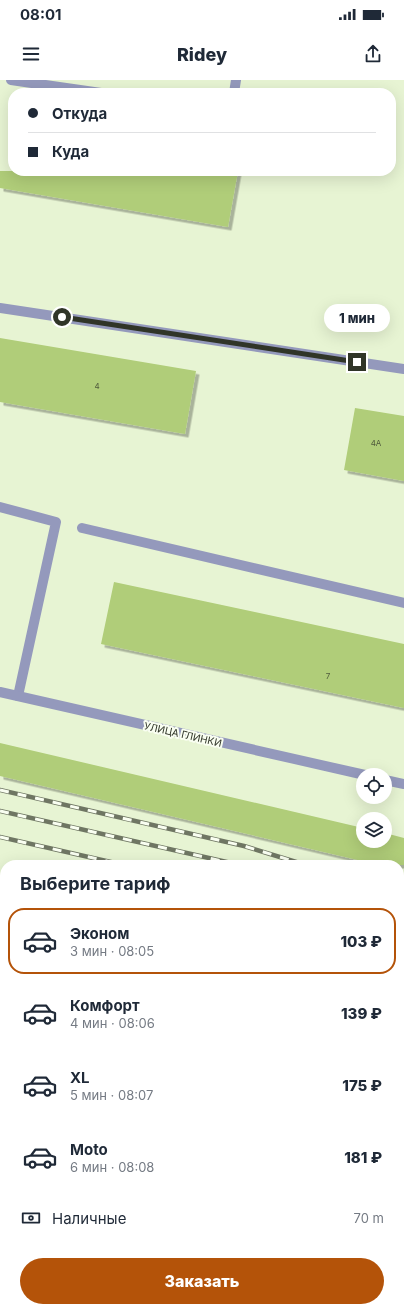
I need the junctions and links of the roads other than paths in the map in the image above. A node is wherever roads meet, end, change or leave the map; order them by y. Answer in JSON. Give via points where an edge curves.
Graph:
{"nodes":[{"id":1,"x":11,"y":80,"type":"edge"},
{"id":2,"x":66,"y":88,"type":"edge"},
{"id":3,"x":0,"y":308,"type":"edge"},
{"id":4,"x":404,"y":369,"type":"edge"},
{"id":5,"x":0,"y":507,"type":"edge"},
{"id":6,"x":82,"y":528,"type":"dead end"},
{"id":7,"x":404,"y":603,"type":"edge"},
{"id":8,"x":0,"y":692,"type":"edge"},
{"id":9,"x":18,"y":696,"type":"junction"},
{"id":10,"x":356,"y":773,"type":"edge"},
{"id":11,"x":392,"y":781,"type":"edge"},
{"id":12,"x":404,"y":784,"type":"edge"}],
"edges":[{"from":1,"to":2,"type":"street"},
{"from":3,"to":4,"type":"street"},
{"from":5,"to":9,"type":"street","via":[[56,522]]},
{"from":6,"to":7,"type":"street"},
{"from":8,"to":9,"type":"street","name":"УЛИЦА ГЛИНКИ"},
{"from":9,"to":10,"type":"street","name":"УЛИЦА ГЛИНКИ"},
{"from":11,"to":12,"type":"street"}]}
